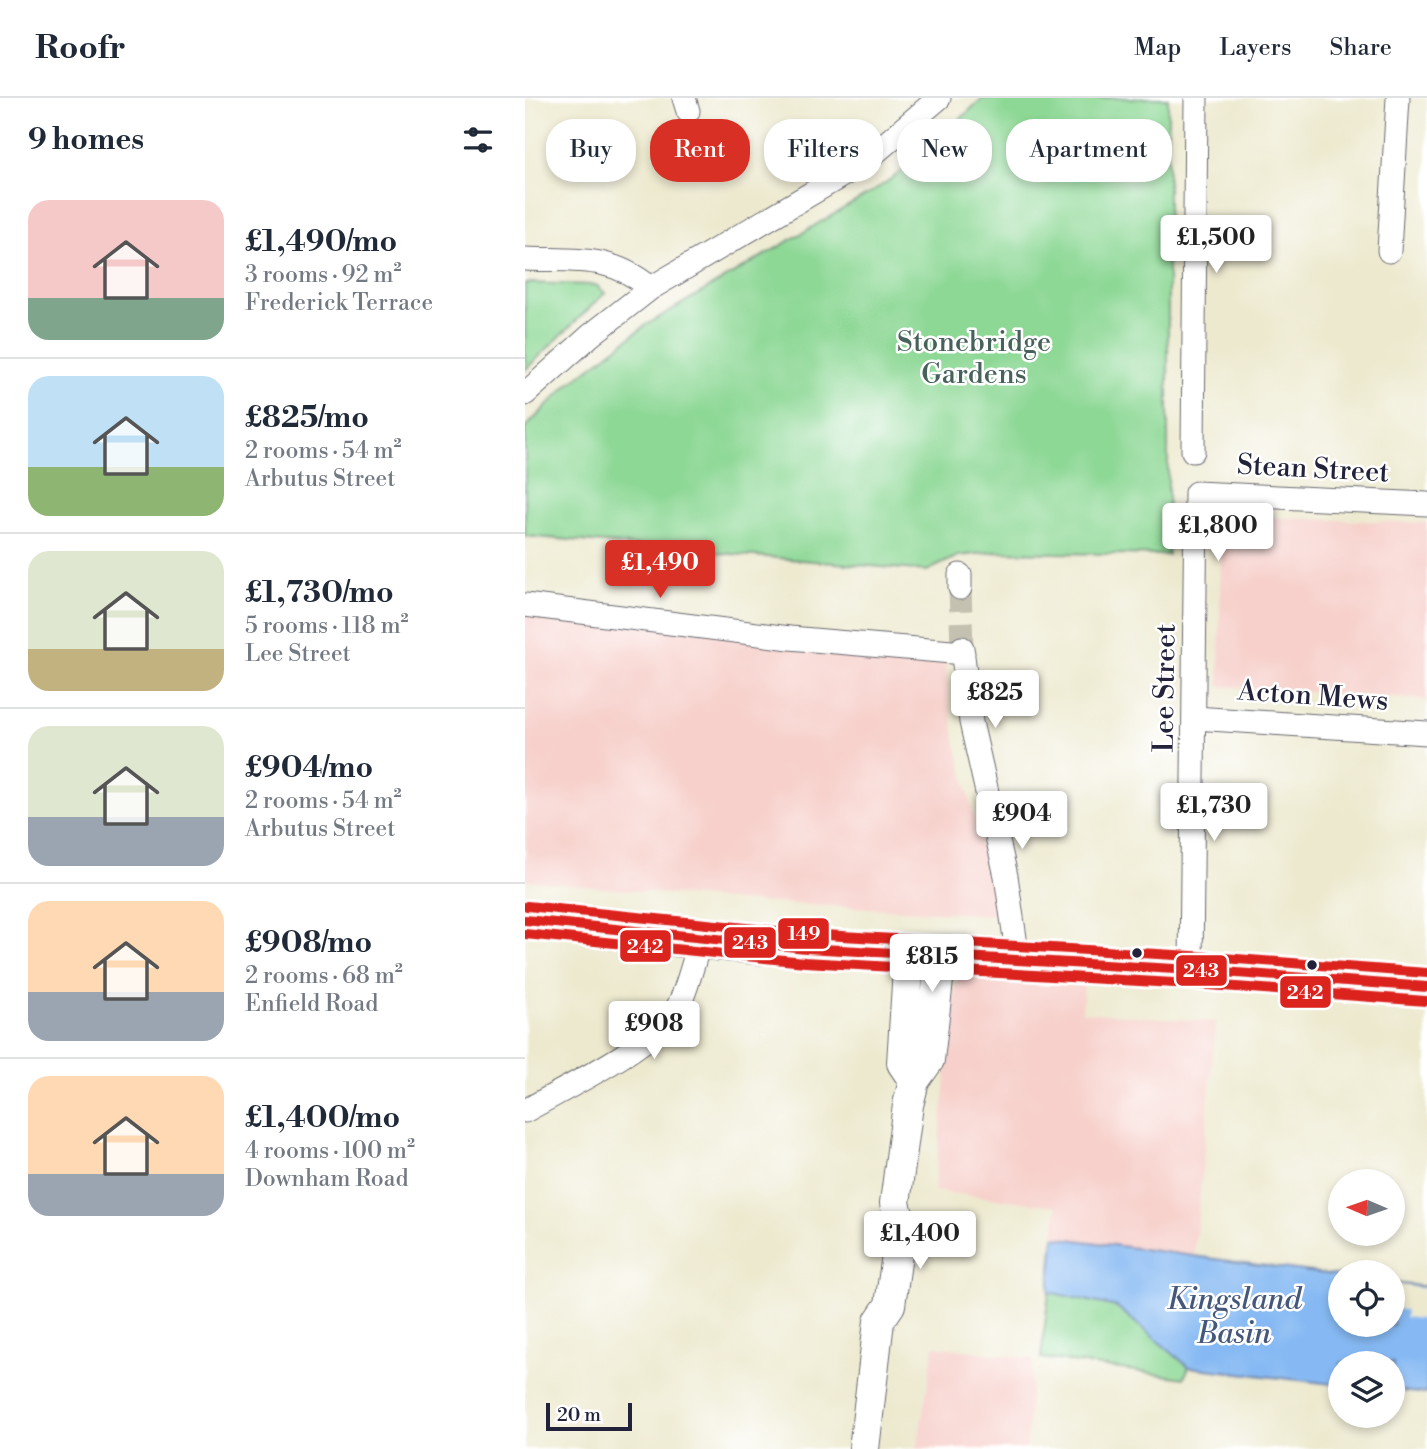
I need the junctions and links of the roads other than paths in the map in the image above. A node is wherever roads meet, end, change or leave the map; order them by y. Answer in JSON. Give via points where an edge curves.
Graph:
{"nodes":[{"id":1,"x":939,"y":98,"type":"edge"},
{"id":2,"x":1196,"y":98,"type":"edge"},
{"id":3,"x":1398,"y":98,"type":"edge"},
{"id":4,"x":1389,"y":251,"type":"dead end"},
{"id":5,"x":525,"y":259,"type":"edge"},
{"id":6,"x":651,"y":288,"type":"junction"},
{"id":7,"x":525,"y":394,"type":"edge"},
{"id":8,"x":1193,"y":451,"type":"dead end"},
{"id":9,"x":1196,"y":493,"type":"joint"},
{"id":10,"x":1427,"y":504,"type":"edge"},
{"id":11,"x":525,"y":605,"type":"edge"},
{"id":12,"x":1194,"y":718,"type":"junction"},
{"id":13,"x":1427,"y":733,"type":"edge"},
{"id":14,"x":525,"y":920,"type":"edge"},
{"id":15,"x":701,"y":939,"type":"junction"},
{"id":16,"x":925,"y":953,"type":"junction"},
{"id":17,"x":1018,"y":959,"type":"junction"},
{"id":18,"x":1191,"y":968,"type":"junction"},
{"id":19,"x":1427,"y":986,"type":"edge"},
{"id":20,"x":525,"y":1111,"type":"edge"},
{"id":21,"x":864,"y":1449,"type":"edge"}],
"edges":[{"from":1,"to":6,"type":"street","via":[[863,163]]},
{"from":2,"to":8,"type":"street"},
{"from":3,"to":4,"type":"street"},
{"from":5,"to":6,"type":"street","via":[[603,262],[633,273]]},
{"from":6,"to":7,"type":"street"},
{"from":9,"to":10,"type":"street","name":"Stean Street"},
{"from":9,"to":12,"type":"street","name":"Lee Street"},
{"from":11,"to":17,"type":"street","via":[[790,638],[963,651],[971,722],[1006,876]]},
{"from":12,"to":13,"type":"street","name":"Acton Mews"},
{"from":12,"to":18,"type":"street","name":"Lee Street"},
{"from":14,"to":15,"type":"highway"},
{"from":15,"to":16,"type":"highway"},
{"from":15,"to":20,"type":"street","via":[[677,1009],[663,1026]]},
{"from":16,"to":17,"type":"highway"},
{"from":16,"to":21,"type":"street","via":[[902,1063],[914,1082],[895,1203],[901,1226],[890,1306],[879,1321]]},
{"from":17,"to":18,"type":"highway"},
{"from":18,"to":19,"type":"highway"}]}
